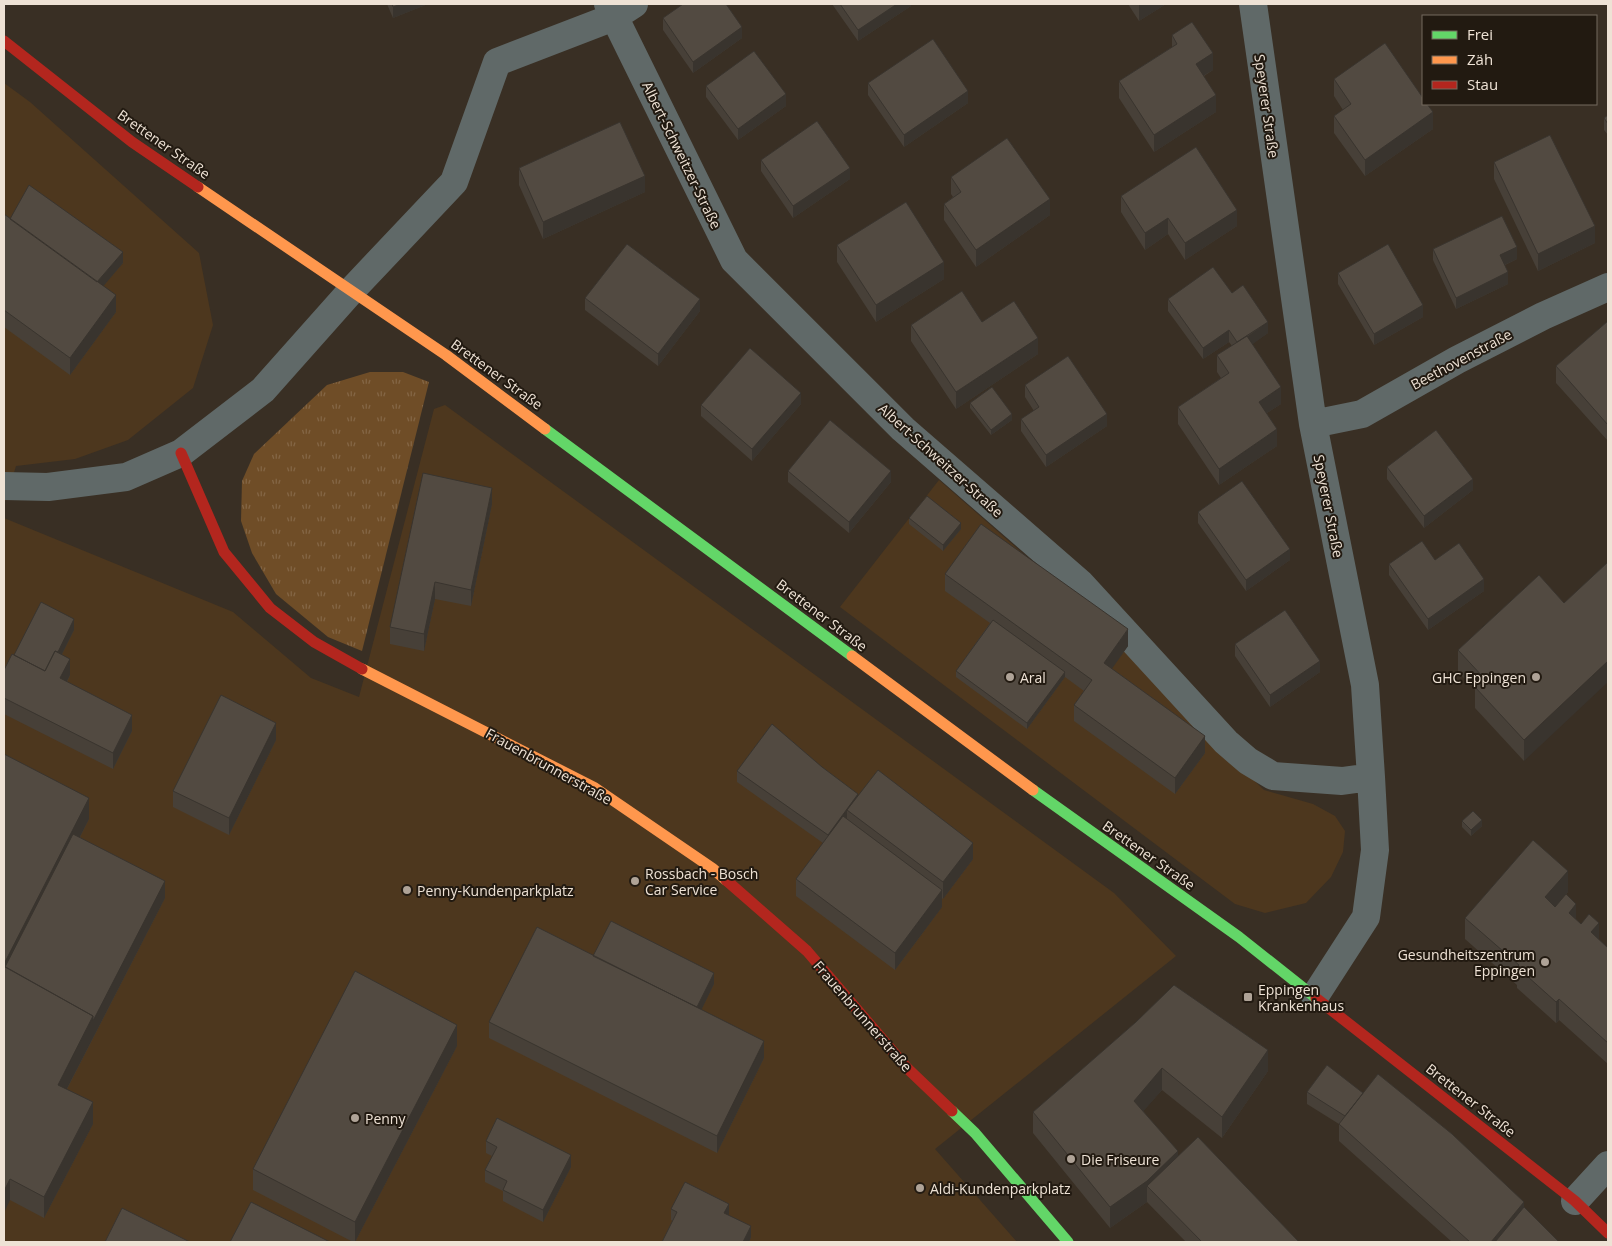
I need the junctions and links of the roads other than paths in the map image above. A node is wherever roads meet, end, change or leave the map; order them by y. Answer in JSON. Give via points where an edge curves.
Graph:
{"nodes":[{"id":1,"x":1252,"y":4,"type":"edge"},
{"id":2,"x":619,"y":8,"type":"edge"},
{"id":3,"x":4,"y":41,"type":"edge"},
{"id":4,"x":1608,"y":287,"type":"edge"},
{"id":5,"x":351,"y":291,"type":"junction"},
{"id":6,"x":1313,"y":424,"type":"junction"},
{"id":7,"x":181,"y":454,"type":"junction"},
{"id":8,"x":4,"y":486,"type":"edge"},
{"id":9,"x":1371,"y":777,"type":"junction"},
{"id":10,"x":1315,"y":996,"type":"junction"},
{"id":11,"x":1608,"y":1165,"type":"edge"},
{"id":12,"x":1575,"y":1201,"type":"junction"},
{"id":13,"x":1608,"y":1233,"type":"edge"},
{"id":14,"x":1068,"y":1242,"type":"edge"}],
"edges":[{"from":1,"to":6,"type":"street","name":"Speyerer Straße"},
{"from":2,"to":5,"type":"street","name":"Albert-Schweitzer-Straße","via":[[497,62],[454,182]]},
{"from":2,"to":9,"type":"street","name":"Albert-Schweitzer-Straße","via":[[734,260],[903,429],[1080,583],[1226,742],[1248,761],[1273,776],[1342,781]]},
{"from":3,"to":5,"type":"street","name":"Brettener Straße","via":[[132,142]]},
{"from":4,"to":6,"type":"street","name":"Beethovenstraße","via":[[1457,360],[1362,414]]},
{"from":5,"to":7,"type":"street","via":[[263,390]]},
{"from":5,"to":10,"type":"street","name":"Brettener Straße","via":[[453,360]]},
{"from":6,"to":9,"type":"street","name":"Speyerer Straße","via":[[1365,685]]},
{"from":7,"to":8,"type":"street","via":[[126,477],[48,487]]},
{"from":7,"to":14,"type":"street","name":"Frauenbrunnerstraße","via":[[224,552],[270,608],[314,642],[358,667],[595,788],[712,868],[807,951],[907,1068],[975,1133]]},
{"from":9,"to":10,"type":"street","name":"Speyerer Straße","via":[[1375,850],[1366,917]]},
{"from":10,"to":12,"type":"street","name":"Brettener Straße"},
{"from":11,"to":12,"type":"street"},
{"from":12,"to":13,"type":"street","name":"Brettener Straße"}]}
